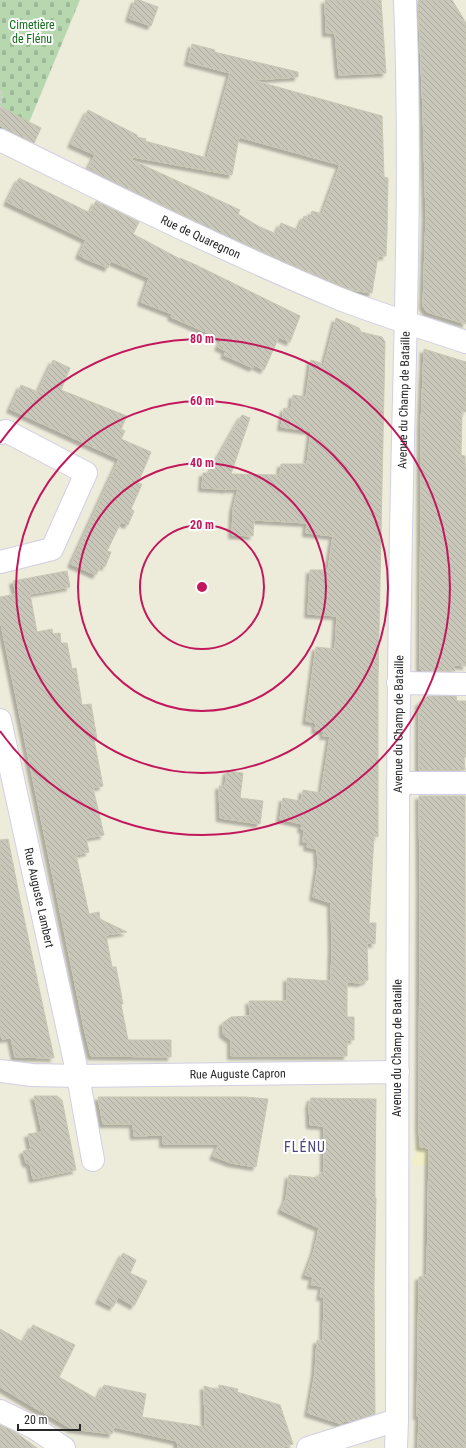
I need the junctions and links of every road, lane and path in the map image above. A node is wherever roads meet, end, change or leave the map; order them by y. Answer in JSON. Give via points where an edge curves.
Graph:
{"nodes":[{"id":1,"x":405,"y":0,"type":"edge"},
{"id":2,"x":0,"y":91,"type":"edge"},
{"id":3,"x":0,"y":108,"type":"edge"},
{"id":4,"x":0,"y":140,"type":"edge"},
{"id":5,"x":406,"y":323,"type":"junction"},
{"id":6,"x":466,"y":342,"type":"edge"},
{"id":7,"x":0,"y":433,"type":"edge"},
{"id":8,"x":0,"y":562,"type":"edge"},
{"id":9,"x":398,"y":683,"type":"junction"},
{"id":10,"x":466,"y":684,"type":"edge"},
{"id":11,"x":0,"y":720,"type":"edge"},
{"id":12,"x":398,"y":783,"type":"junction"},
{"id":13,"x":466,"y":783,"type":"edge"},
{"id":14,"x":0,"y":1071,"type":"edge"},
{"id":15,"x":398,"y":1072,"type":"junction"},
{"id":16,"x":78,"y":1076,"type":"junction"},
{"id":17,"x":93,"y":1160,"type":"dead end"},
{"id":18,"x":0,"y":1411,"type":"edge"},
{"id":19,"x":397,"y":1420,"type":"junction"},
{"id":20,"x":64,"y":1448,"type":"edge"},
{"id":21,"x":308,"y":1448,"type":"edge"},
{"id":22,"x":396,"y":1448,"type":"edge"}],
"edges":[{"from":1,"to":5,"type":"street","name":"Avenue du Champ de Bataille","via":[[408,82]]},
{"from":2,"to":3,"type":"path"},
{"from":4,"to":5,"type":"street","name":"Rue de Quaregnon","via":[[221,247],[341,299]]},
{"from":5,"to":6,"type":"street","name":"Rue de Quaregnon"},
{"from":5,"to":9,"type":"street","name":"Avenue du Champ de Bataille"},
{"from":7,"to":8,"type":"street","via":[[6,431],[86,473],[52,548]]},
{"from":9,"to":10,"type":"street"},
{"from":9,"to":12,"type":"street","name":"Avenue du Champ de Bataille"},
{"from":11,"to":16,"type":"street","name":"Rue Auguste Lambert"},
{"from":12,"to":13,"type":"street"},
{"from":12,"to":15,"type":"street","name":"Avenue du Champ de Bataille"},
{"from":14,"to":16,"type":"street","name":"Rue Auguste Capron"},
{"from":15,"to":16,"type":"street","name":"Rue Auguste Capron"},
{"from":15,"to":19,"type":"street","name":"Avenue du Champ de Bataille"},
{"from":16,"to":17,"type":"street"},
{"from":18,"to":20,"type":"street","via":[[32,1427]]},
{"from":19,"to":21,"type":"street"},
{"from":19,"to":22,"type":"street","name":"Avenue du Champ de Bataille"}]}
